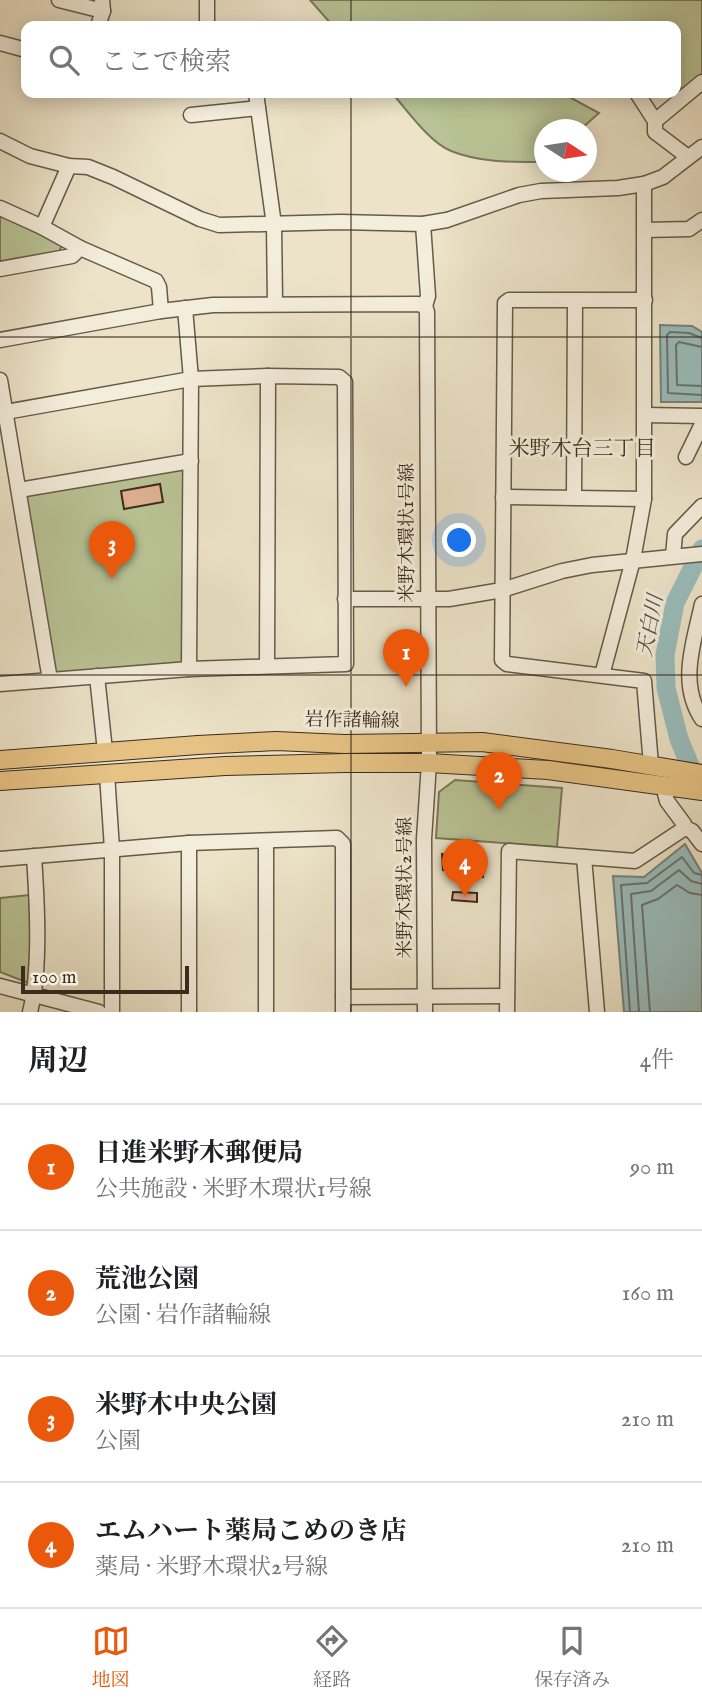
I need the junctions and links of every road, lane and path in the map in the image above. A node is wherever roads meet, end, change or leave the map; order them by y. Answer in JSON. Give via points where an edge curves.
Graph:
{"nodes":[{"id":1,"x":59,"y":0,"type":"edge"},
{"id":2,"x":206,"y":0,"type":"edge"},
{"id":3,"x":103,"y":5,"type":"edge"},
{"id":4,"x":207,"y":21,"type":"edge"},
{"id":5,"x":0,"y":43,"type":"edge"},
{"id":6,"x":21,"y":49,"type":"edge"},
{"id":7,"x":702,"y":82,"type":"edge"},
{"id":8,"x":257,"y":98,"type":"edge"},
{"id":9,"x":640,"y":98,"type":"edge"},
{"id":10,"x":258,"y":108,"type":"junction"},
{"id":11,"x":191,"y":115,"type":"dead end"},
{"id":12,"x":656,"y":121,"type":"junction"},
{"id":13,"x":0,"y":141,"type":"edge"},
{"id":14,"x":702,"y":147,"type":"edge"},
{"id":15,"x":688,"y":156,"type":"junction"},
{"id":16,"x":69,"y":166,"type":"junction"},
{"id":17,"x":645,"y":184,"type":"junction"},
{"id":18,"x":0,"y":208,"type":"edge"},
{"id":19,"x":702,"y":220,"type":"edge"},
{"id":20,"x":423,"y":224,"type":"junction"},
{"id":21,"x":274,"y":225,"type":"junction"},
{"id":22,"x":42,"y":227,"type":"junction"},
{"id":23,"x":645,"y":230,"type":"junction"},
{"id":24,"x":80,"y":248,"type":"junction"},
{"id":25,"x":0,"y":269,"type":"edge"},
{"id":26,"x":645,"y":300,"type":"junction"},
{"id":27,"x":575,"y":301,"type":"junction"},
{"id":28,"x":275,"y":303,"type":"junction"},
{"id":29,"x":423,"y":305,"type":"junction"},
{"id":30,"x":185,"y":308,"type":"junction"},
{"id":31,"x":161,"y":311,"type":"junction"},
{"id":32,"x":0,"y":340,"type":"edge"},
{"id":33,"x":268,"y":376,"type":"junction"},
{"id":34,"x":191,"y":379,"type":"junction"},
{"id":35,"x":0,"y":380,"type":"edge"},
{"id":36,"x":3,"y":413,"type":"edge"},
{"id":37,"x":645,"y":415,"type":"junction"},
{"id":38,"x":702,"y":416,"type":"edge"},
{"id":39,"x":702,"y":424,"type":"edge"},
{"id":40,"x":686,"y":457,"type":"dead end"},
{"id":41,"x":191,"y":461,"type":"junction"},
{"id":42,"x":19,"y":489,"type":"junction"},
{"id":43,"x":503,"y":497,"type":"junction"},
{"id":44,"x":574,"y":497,"type":"junction"},
{"id":45,"x":644,"y":499,"type":"junction"},
{"id":46,"x":702,"y":506,"type":"edge"},
{"id":47,"x":702,"y":554,"type":"edge"},
{"id":48,"x":676,"y":556,"type":"junction"},
{"id":49,"x":633,"y":560,"type":"junction"},
{"id":50,"x":502,"y":590,"type":"junction"},
{"id":51,"x":345,"y":599,"type":"junction"},
{"id":52,"x":428,"y":599,"type":"junction"},
{"id":53,"x":702,"y":604,"type":"edge"},
{"id":54,"x":697,"y":629,"type":"junction"},
{"id":55,"x":267,"y":666,"type":"junction"},
{"id":56,"x":189,"y":669,"type":"junction"},
{"id":57,"x":602,"y":675,"type":"junction"},
{"id":58,"x":97,"y":676,"type":"junction"},
{"id":59,"x":50,"y":680,"type":"junction"},
{"id":60,"x":0,"y":684,"type":"edge"},
{"id":61,"x":702,"y":704,"type":"edge"},
{"id":62,"x":702,"y":719,"type":"edge"},
{"id":63,"x":429,"y":743,"type":"junction"},
{"id":64,"x":105,"y":751,"type":"junction"},
{"id":65,"x":0,"y":760,"type":"edge"},
{"id":66,"x":429,"y":764,"type":"junction"},
{"id":67,"x":107,"y":774,"type":"junction"},
{"id":68,"x":702,"y":774,"type":"edge"},
{"id":69,"x":664,"y":777,"type":"junction"},
{"id":70,"x":0,"y":781,"type":"edge"},
{"id":71,"x":702,"y":791,"type":"edge"},
{"id":72,"x":685,"y":828,"type":"junction"},
{"id":73,"x":266,"y":841,"type":"junction"},
{"id":74,"x":189,"y":844,"type":"junction"},
{"id":75,"x":702,"y":844,"type":"edge"},
{"id":76,"x":112,"y":849,"type":"junction"},
{"id":77,"x":34,"y":856,"type":"junction"},
{"id":78,"x":584,"y":857,"type":"junction"},
{"id":79,"x":0,"y":859,"type":"edge"},
{"id":80,"x":0,"y":986,"type":"edge"},
{"id":81,"x":34,"y":995,"type":"junction"},
{"id":82,"x":425,"y":996,"type":"junction"},
{"id":83,"x":507,"y":996,"type":"junction"},
{"id":84,"x":343,"y":997,"type":"junction"},
{"id":85,"x":30,"y":1012,"type":"edge"},
{"id":86,"x":99,"y":1012,"type":"edge"},
{"id":87,"x":112,"y":1012,"type":"edge"},
{"id":88,"x":189,"y":1012,"type":"edge"},
{"id":89,"x":266,"y":1012,"type":"edge"},
{"id":90,"x":343,"y":1012,"type":"edge"},
{"id":91,"x":425,"y":1012,"type":"edge"},
{"id":92,"x":507,"y":1012,"type":"edge"},
{"id":93,"x":597,"y":1012,"type":"edge"}],
"edges":[{"from":1,"to":3,"type":"street"},
{"from":2,"to":4,"type":"street"},
{"from":5,"to":6,"type":"street"},
{"from":7,"to":12,"type":"street"},
{"from":8,"to":10,"type":"street"},
{"from":9,"to":12,"type":"street"},
{"from":10,"to":11,"type":"street"},
{"from":10,"to":21,"type":"street"},
{"from":12,"to":15,"type":"street","via":[[655,132]]},
{"from":13,"to":16,"type":"street","via":[[30,156]]},
{"from":14,"to":15,"type":"street"},
{"from":15,"to":17,"type":"street","via":[[663,177]]},
{"from":16,"to":21,"type":"street","via":[[88,167],[114,177],[214,225]]},
{"from":16,"to":22,"type":"street"},
{"from":17,"to":20,"type":"street","via":[[541,191]]},
{"from":17,"to":23,"type":"street"},
{"from":18,"to":22,"type":"street"},
{"from":19,"to":23,"type":"street","via":[[689,229]]},
{"from":20,"to":21,"type":"street"},
{"from":20,"to":29,"type":"street","name":"米野木環状1号線","via":[[428,296]]},
{"from":21,"to":28,"type":"street"},
{"from":22,"to":24,"type":"street"},
{"from":23,"to":26,"type":"street"},
{"from":24,"to":25,"type":"street","via":[[72,256]]},
{"from":24,"to":31,"type":"street","via":[[156,281]]},
{"from":26,"to":27,"type":"street"},
{"from":26,"to":37,"type":"street"},
{"from":27,"to":43,"type":"street","via":[[509,300],[503,307]]},
{"from":27,"to":44,"type":"street"},
{"from":28,"to":29,"type":"street"},
{"from":28,"to":30,"type":"street"},
{"from":29,"to":52,"type":"street","name":"米野木環状1号線","via":[[427,312]]},
{"from":30,"to":31,"type":"street"},
{"from":30,"to":34,"type":"street"},
{"from":31,"to":32,"type":"street"},
{"from":33,"to":34,"type":"street"},
{"from":33,"to":51,"type":"street","via":[[339,377],[345,382]]},
{"from":33,"to":55,"type":"street"},
{"from":34,"to":36,"type":"street"},
{"from":34,"to":41,"type":"street"},
{"from":35,"to":36,"type":"street"},
{"from":36,"to":42,"type":"street"},
{"from":37,"to":38,"type":"street"},
{"from":37,"to":45,"type":"street"},
{"from":39,"to":40,"type":"street"},
{"from":41,"to":42,"type":"street"},
{"from":41,"to":56,"type":"street"},
{"from":42,"to":59,"type":"street"},
{"from":43,"to":44,"type":"street"},
{"from":43,"to":50,"type":"street"},
{"from":44,"to":45,"type":"street"},
{"from":45,"to":49,"type":"street"},
{"from":46,"to":48,"type":"street","via":[[675,534]]},
{"from":47,"to":48,"type":"street"},
{"from":48,"to":49,"type":"street"},
{"from":49,"to":50,"type":"street","via":[[562,572]]},
{"from":49,"to":57,"type":"street"},
{"from":50,"to":52,"type":"street"},
{"from":50,"to":57,"type":"street","via":[[503,663]]},
{"from":51,"to":52,"type":"street"},
{"from":51,"to":55,"type":"street","via":[[346,664]]},
{"from":52,"to":63,"type":"street","name":"米野木環状1号線"},
{"from":53,"to":54,"type":"street"},
{"from":54,"to":61,"type":"street"},
{"from":54,"to":62,"type":"street","via":[[689,667],[692,697]]},
{"from":55,"to":56,"type":"street"},
{"from":56,"to":58,"type":"street"},
{"from":57,"to":69,"type":"street","via":[[644,681]]},
{"from":58,"to":59,"type":"street"},
{"from":58,"to":64,"type":"street"},
{"from":59,"to":60,"type":"street"},
{"from":63,"to":64,"type":"main road","name":"岩作諸輪線","via":[[276,741]]},
{"from":63,"to":66,"type":"street","name":"米野木環状1号線"},
{"from":63,"to":69,"type":"main road","name":"岩作諸輪線","via":[[489,743]]},
{"from":64,"to":65,"type":"main road","name":"岩作諸輪線"},
{"from":66,"to":67,"type":"main road","name":"岩作諸輪線","via":[[225,766]]},
{"from":66,"to":69,"type":"main road","name":"岩作諸輪線"},
{"from":66,"to":82,"type":"street","name":"米野木環状2号線","via":[[424,839]]},
{"from":67,"to":70,"type":"main road","name":"岩作諸輪線"},
{"from":67,"to":76,"type":"street"},
{"from":68,"to":69,"type":"main road","name":"岩作諸輪線"},
{"from":69,"to":71,"type":"main road","name":"岩作諸輪線"},
{"from":69,"to":72,"type":"street","via":[[667,801]]},
{"from":72,"to":75,"type":"street"},
{"from":72,"to":78,"type":"street","via":[[639,860]]},
{"from":73,"to":74,"type":"street"},
{"from":73,"to":84,"type":"street","via":[[337,838],[343,844]]},
{"from":73,"to":89,"type":"street"},
{"from":74,"to":76,"type":"street"},
{"from":74,"to":88,"type":"street"},
{"from":76,"to":77,"type":"street"},
{"from":76,"to":87,"type":"street"},
{"from":77,"to":79,"type":"street"},
{"from":77,"to":81,"type":"street"},
{"from":78,"to":83,"type":"street","via":[[509,852]]},
{"from":78,"to":93,"type":"street"},
{"from":80,"to":81,"type":"street"},
{"from":81,"to":85,"type":"street"},
{"from":81,"to":86,"type":"street"},
{"from":82,"to":83,"type":"street"},
{"from":82,"to":84,"type":"street"},
{"from":82,"to":91,"type":"street","name":"米野木環状2号線"},
{"from":83,"to":92,"type":"street"},
{"from":84,"to":90,"type":"street"}]}
